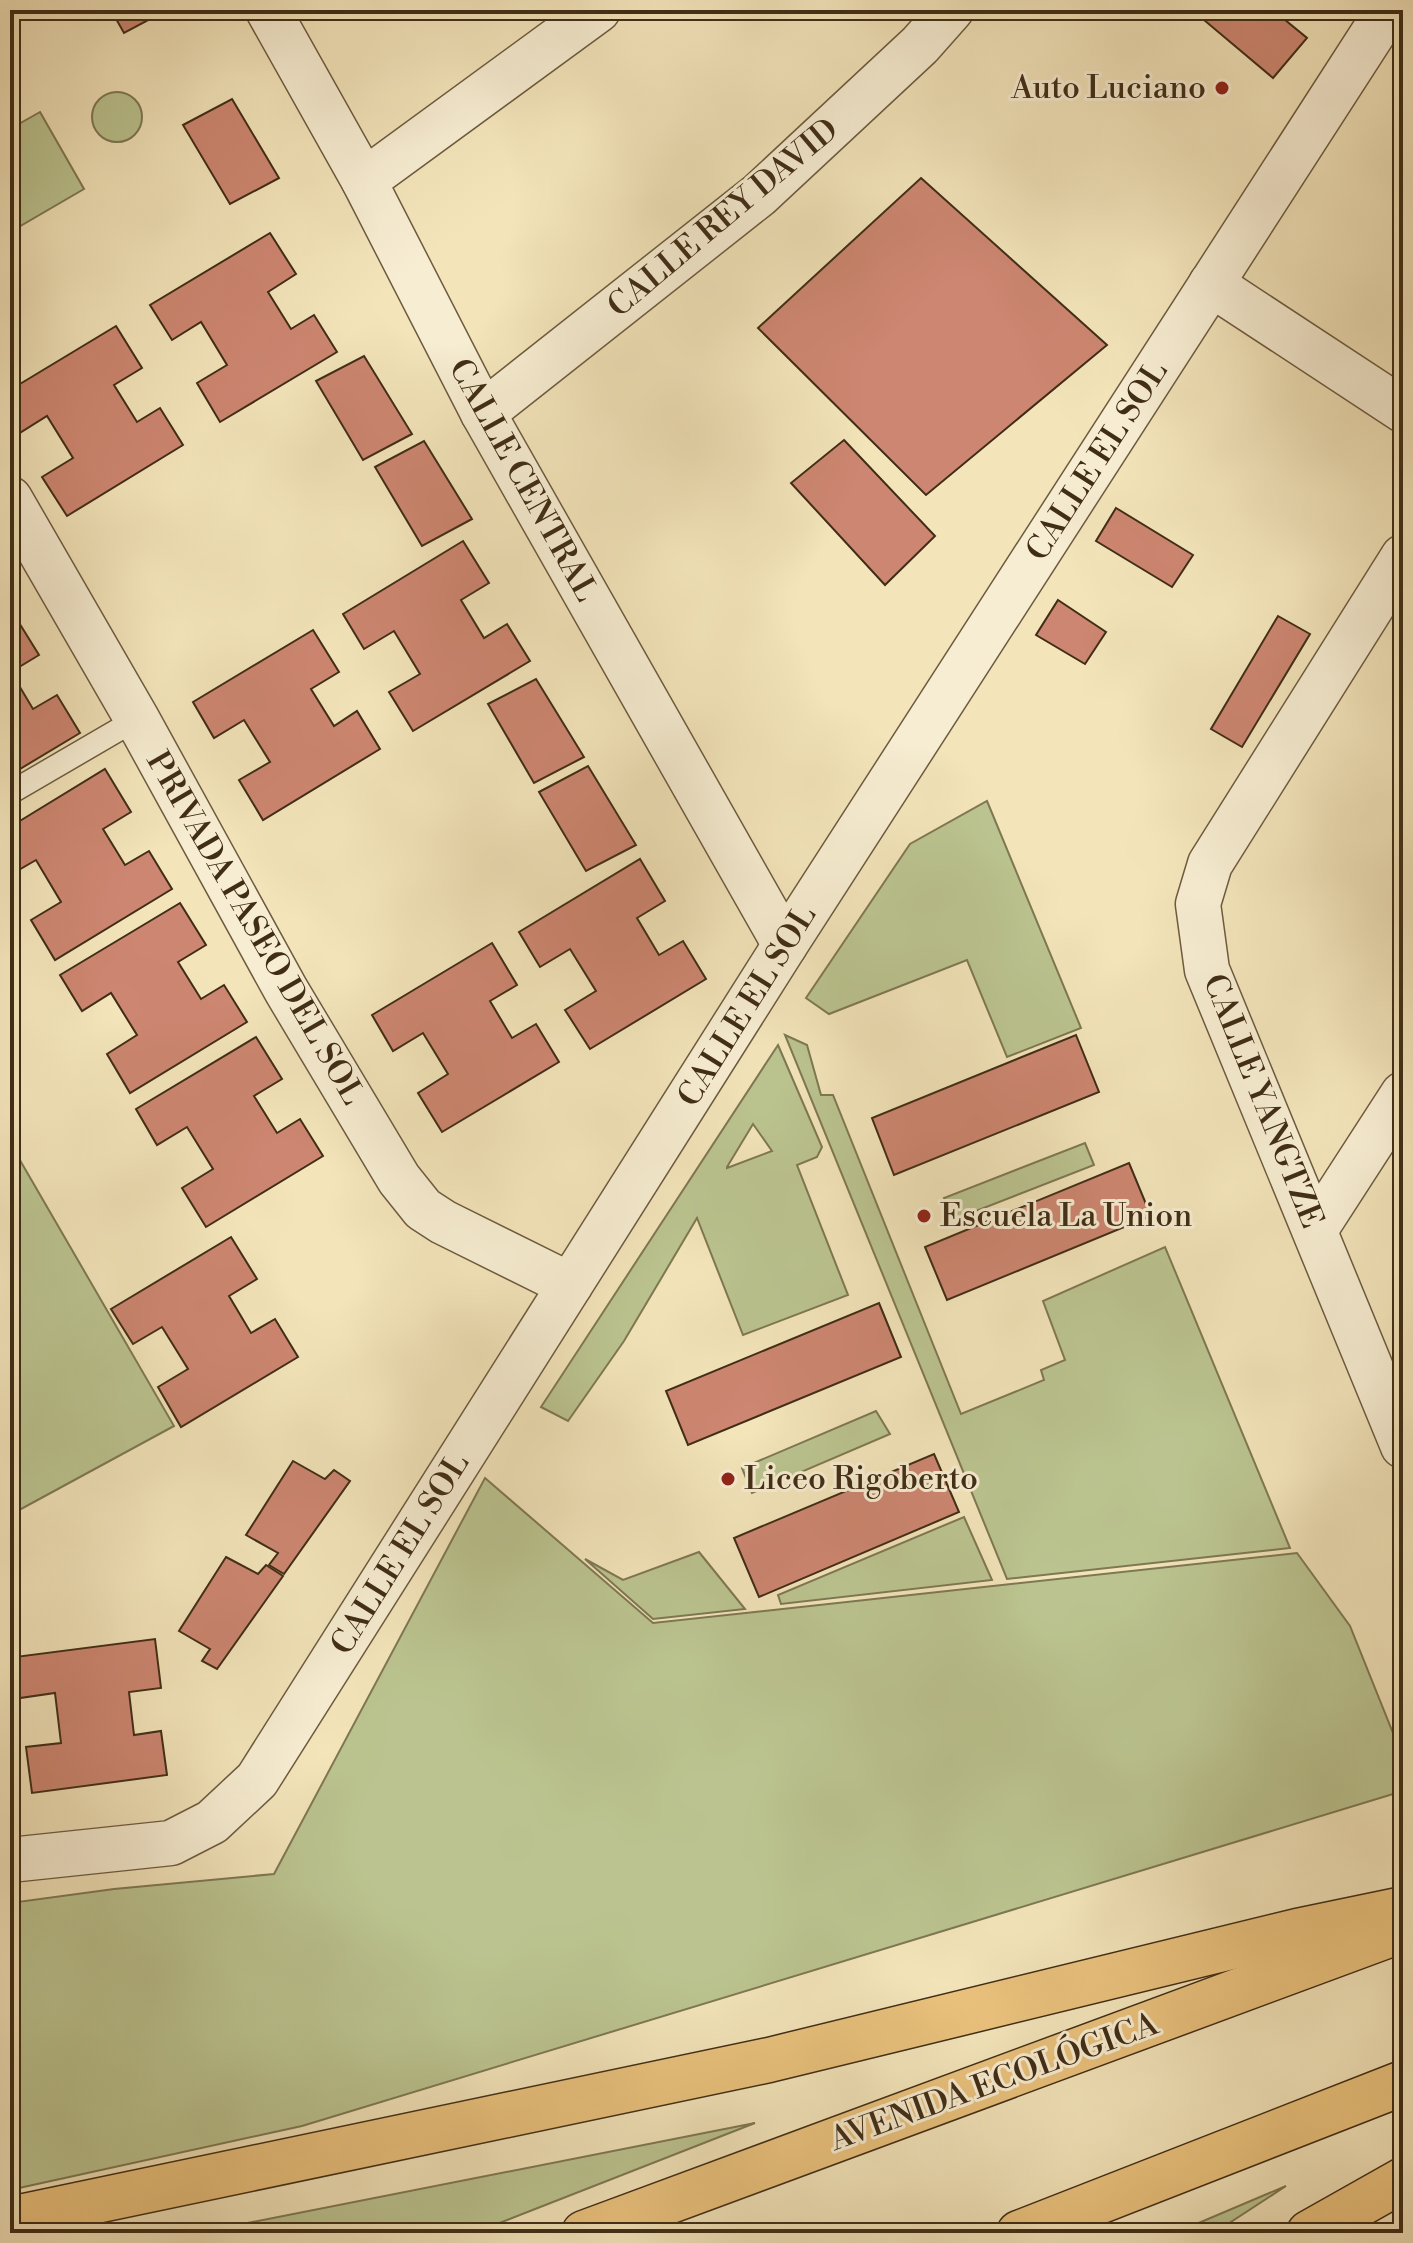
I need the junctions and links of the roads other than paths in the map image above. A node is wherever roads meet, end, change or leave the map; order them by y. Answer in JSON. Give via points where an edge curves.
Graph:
{"nodes":[{"id":1,"x":268,"y":10,"type":"edge"},
{"id":2,"x":598,"y":10,"type":"edge"},
{"id":3,"x":951,"y":10,"type":"edge"},
{"id":4,"x":1388,"y":10,"type":"edge"},
{"id":5,"x":364,"y":181,"type":"junction"},
{"id":6,"x":1211,"y":284,"type":"junction"},
{"id":7,"x":1403,"y":410,"type":"edge"},
{"id":8,"x":483,"y":413,"type":"junction"},
{"id":9,"x":10,"y":499,"type":"edge"},
{"id":10,"x":1403,"y":557,"type":"edge"},
{"id":11,"x":137,"y":719,"type":"junction"},
{"id":12,"x":10,"y":793,"type":"edge"},
{"id":13,"x":785,"y":945,"type":"junction"},
{"id":14,"x":1403,"y":1094,"type":"edge"},
{"id":15,"x":1315,"y":1230,"type":"junction"},
{"id":16,"x":570,"y":1285,"type":"junction"},
{"id":17,"x":1403,"y":1446,"type":"edge"},
{"id":18,"x":10,"y":1860,"type":"edge"},
{"id":19,"x":1403,"y":1909,"type":"edge"},
{"id":20,"x":1403,"y":1930,"type":"edge"},
{"id":21,"x":1403,"y":2083,"type":"edge"},
{"id":22,"x":1403,"y":2180,"type":"edge"},
{"id":23,"x":10,"y":2219,"type":"edge"},
{"id":24,"x":584,"y":2233,"type":"edge"},
{"id":25,"x":1019,"y":2233,"type":"edge"},
{"id":26,"x":1309,"y":2233,"type":"edge"}],
"edges":[{"from":1,"to":5,"type":"street","name":"CALLE CENTRAL"},
{"from":2,"to":5,"type":"street"},
{"from":3,"to":8,"type":"street","name":"CALLE REY DAVID","via":[[759,195]]},
{"from":4,"to":6,"type":"street","name":"CALLE EL SOL"},
{"from":5,"to":8,"type":"street","name":"CALLE CENTRAL"},
{"from":6,"to":7,"type":"street"},
{"from":6,"to":13,"type":"street","name":"CALLE EL SOL"},
{"from":8,"to":13,"type":"street","name":"CALLE CENTRAL"},
{"from":9,"to":11,"type":"street","name":"PRIVADA PASEO DEL SOL"},
{"from":10,"to":15,"type":"street","name":"CALLE YANGTZE","via":[[1210,864],[1198,904],[1207,970]]},
{"from":11,"to":12,"type":"lane"},
{"from":11,"to":16,"type":"street","name":"PRIVADA PASEO DEL SOL","via":[[286,990],[399,1179],[423,1209],[443,1222]]},
{"from":13,"to":16,"type":"street","name":"CALLE EL SOL"},
{"from":14,"to":15,"type":"street"},
{"from":15,"to":17,"type":"street","name":"CALLE YANGTZE"},
{"from":16,"to":18,"type":"street","name":"CALLE EL SOL","via":[[257,1780],[212,1822],[171,1843]]},
{"from":19,"to":23,"type":"main road","via":[[769,2060]]},
{"from":20,"to":24,"type":"main road","name":"AVENIDA ECOLÓGICA"},
{"from":21,"to":25,"type":"main road"},
{"from":22,"to":26,"type":"main road"}]}
